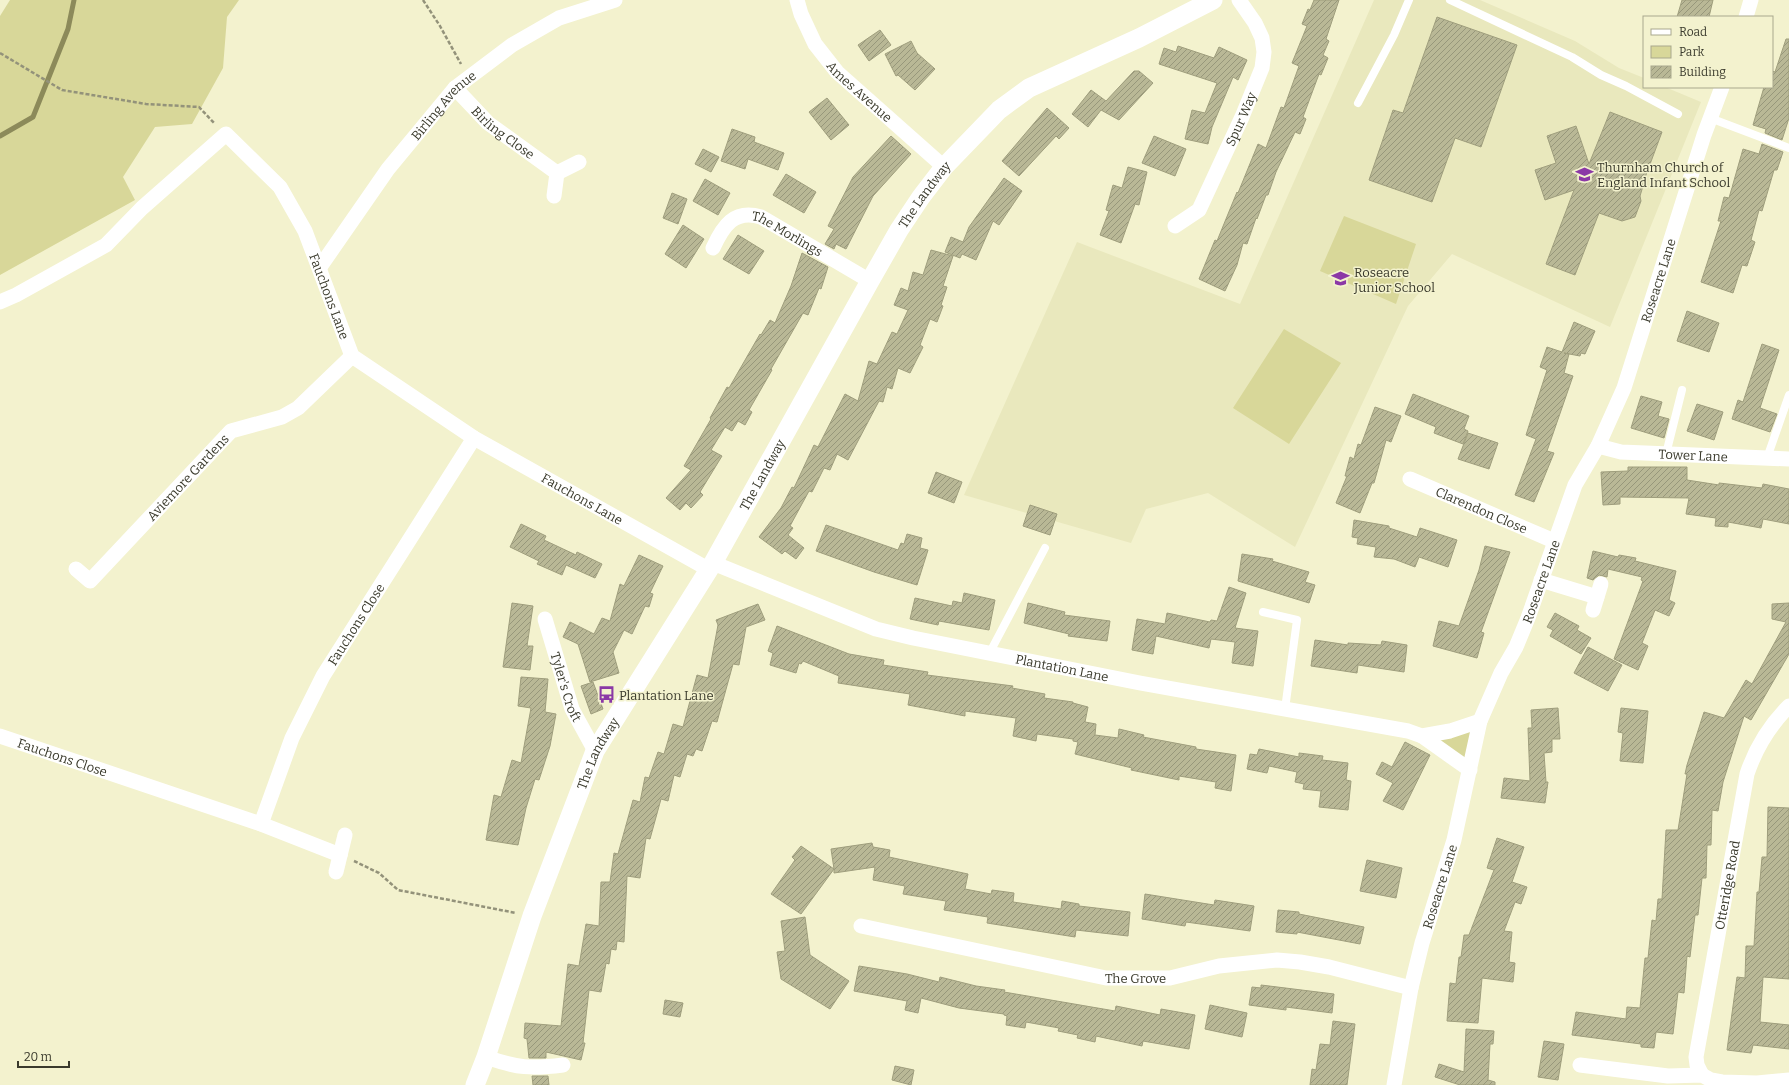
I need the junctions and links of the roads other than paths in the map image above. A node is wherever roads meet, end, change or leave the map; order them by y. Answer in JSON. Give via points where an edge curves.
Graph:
{"nodes":[{"id":1,"x":615,"y":0,"type":"edge"},
{"id":2,"x":797,"y":0,"type":"edge"},
{"id":3,"x":1213,"y":0,"type":"edge"},
{"id":4,"x":1239,"y":0,"type":"edge"},
{"id":5,"x":1409,"y":0,"type":"edge"},
{"id":6,"x":1450,"y":0,"type":"edge"},
{"id":7,"x":1751,"y":0,"type":"edge"},
{"id":8,"x":1746,"y":16,"type":"edge"},
{"id":9,"x":455,"y":88,"type":"junction"},
{"id":10,"x":1722,"y":88,"type":"edge"},
{"id":11,"x":1358,"y":103,"type":"dead end"},
{"id":12,"x":1678,"y":114,"type":"dead end"},
{"id":13,"x":1710,"y":118,"type":"junction"},
{"id":14,"x":1789,"y":148,"type":"edge"},
{"id":15,"x":579,"y":162,"type":"dead end"},
{"id":16,"x":944,"y":167,"type":"junction"},
{"id":17,"x":557,"y":173,"type":"junction"},
{"id":18,"x":554,"y":196,"type":"dead end"},
{"id":19,"x":1175,"y":226,"type":"dead end"},
{"id":20,"x":713,"y":248,"type":"dead end"},
{"id":21,"x":320,"y":267,"type":"junction"},
{"id":22,"x":870,"y":281,"type":"junction"},
{"id":23,"x":0,"y":302,"type":"edge"},
{"id":24,"x":352,"y":356,"type":"junction"},
{"id":25,"x":1682,"y":390,"type":"dead end"},
{"id":26,"x":1789,"y":395,"type":"edge"},
{"id":27,"x":474,"y":438,"type":"junction"},
{"id":28,"x":1598,"y":446,"type":"junction"},
{"id":29,"x":1666,"y":454,"type":"junction"},
{"id":30,"x":1767,"y":458,"type":"junction"},
{"id":31,"x":1789,"y":459,"type":"edge"},
{"id":32,"x":1410,"y":479,"type":"dead end"},
{"id":33,"x":1554,"y":541,"type":"junction"},
{"id":34,"x":1045,"y":548,"type":"dead end"},
{"id":35,"x":711,"y":566,"type":"junction"},
{"id":36,"x":76,"y":569,"type":"dead end"},
{"id":37,"x":1541,"y":580,"type":"junction"},
{"id":38,"x":1597,"y":597,"type":"dead end"},
{"id":39,"x":1263,"y":612,"type":"dead end"},
{"id":40,"x":545,"y":619,"type":"dead end"},
{"id":41,"x":989,"y":654,"type":"junction"},
{"id":42,"x":1789,"y":706,"type":"edge"},
{"id":43,"x":1285,"y":709,"type":"junction"},
{"id":44,"x":1480,"y":721,"type":"junction"},
{"id":45,"x":0,"y":736,"type":"edge"},
{"id":46,"x":1422,"y":736,"type":"junction"},
{"id":47,"x":595,"y":751,"type":"junction"},
{"id":48,"x":1470,"y":770,"type":"junction"},
{"id":49,"x":261,"y":824,"type":"junction"},
{"id":50,"x":345,"y":835,"type":"dead end"},
{"id":51,"x":340,"y":854,"type":"junction"},
{"id":52,"x":336,"y":872,"type":"dead end"},
{"id":53,"x":861,"y":926,"type":"dead end"},
{"id":54,"x":1411,"y":988,"type":"junction"},
{"id":55,"x":486,"y":1057,"type":"junction"},
{"id":56,"x":563,"y":1065,"type":"dead end"},
{"id":57,"x":1580,"y":1065,"type":"dead end"},
{"id":58,"x":1702,"y":1076,"type":"junction"},
{"id":59,"x":1789,"y":1080,"type":"edge"},
{"id":60,"x":475,"y":1085,"type":"edge"},
{"id":61,"x":1394,"y":1085,"type":"edge"}],
"edges":[{"from":1,"to":9,"type":"street","name":"Birling Avenue","via":[[559,18],[512,45]]},
{"from":2,"to":16,"type":"street","name":"Ames Avenue","via":[[815,44],[838,72]]},
{"from":3,"to":16,"type":"street","name":"The Landway","via":[[1145,35],[1029,88],[999,110]]},
{"from":4,"to":19,"type":"street","name":"Spur Way","via":[[1262,38],[1262,68],[1199,210]]},
{"from":5,"to":11,"type":"lane","via":[[1389,45]]},
{"from":6,"to":12,"type":"lane","via":[[1572,57],[1601,75]]},
{"from":7,"to":8,"type":"street"},
{"from":9,"to":17,"type":"street","name":"Birling Close","via":[[488,123]]},
{"from":9,"to":21,"type":"street","name":"Birling Avenue","via":[[388,169]]},
{"from":10,"to":13,"type":"street","name":"Roseacre Lane"},
{"from":13,"to":14,"type":"lane"},
{"from":13,"to":28,"type":"street","name":"Roseacre Lane","via":[[1624,388]]},
{"from":15,"to":17,"type":"street"},
{"from":16,"to":22,"type":"street","name":"The Landway","via":[[899,230]]},
{"from":17,"to":18,"type":"street"},
{"from":20,"to":22,"type":"street","name":"The Morlings","via":[[722,229],[735,218],[752,214]]},
{"from":21,"to":23,"type":"street","name":"Fauchons Lane","via":[[305,231],[280,187],[226,134],[142,208],[106,246]]},
{"from":21,"to":24,"type":"street","name":"Fauchons Lane"},
{"from":22,"to":35,"type":"street","name":"The Landway"},
{"from":24,"to":27,"type":"street","name":"Fauchons Lane"},
{"from":24,"to":36,"type":"street","name":"Aviemore Gardens","via":[[298,408],[282,417],[231,431],[90,581]]},
{"from":25,"to":29,"type":"lane"},
{"from":26,"to":30,"type":"lane"},
{"from":27,"to":35,"type":"street","name":"Fauchons Lane"},
{"from":27,"to":49,"type":"street","name":"Fauchons Close","via":[[323,676],[292,738]]},
{"from":28,"to":29,"type":"street","name":"Tower Lane","via":[[1621,452]]},
{"from":28,"to":33,"type":"street","name":"Roseacre Lane","via":[[1575,485]]},
{"from":29,"to":30,"type":"street","name":"Tower Lane"},
{"from":30,"to":31,"type":"street","name":"Tower Lane"},
{"from":32,"to":33,"type":"street","name":"Clarendon Close"},
{"from":33,"to":37,"type":"street","name":"Roseacre Lane"},
{"from":34,"to":41,"type":"lane"},
{"from":35,"to":41,"type":"street","name":"Plantation Lane","via":[[876,629]]},
{"from":35,"to":47,"type":"street","name":"The Landway"},
{"from":37,"to":38,"type":"street"},
{"from":37,"to":44,"type":"street","name":"Roseacre Lane","via":[[1516,647],[1501,673]]},
{"from":39,"to":43,"type":"lane","via":[[1297,620]]},
{"from":40,"to":47,"type":"street","name":"Tyler's Croft","via":[[572,709]]},
{"from":41,"to":43,"type":"street","name":"Plantation Lane"},
{"from":42,"to":58,"type":"street","name":"Otteridge Road","via":[[1766,733],[1752,758],[1747,774],[1696,1057]]},
{"from":43,"to":46,"type":"street","name":"Plantation Lane","via":[[1408,731]]},
{"from":44,"to":46,"type":"street","name":"Plantation Lane","via":[[1450,732]]},
{"from":44,"to":48,"type":"street","name":"Roseacre Lane"},
{"from":45,"to":49,"type":"street","name":"Fauchons Close"},
{"from":46,"to":48,"type":"street","name":"Plantation Lane"},
{"from":47,"to":55,"type":"street","name":"The Landway","via":[[532,916]]},
{"from":48,"to":54,"type":"street","name":"Roseacre Lane","via":[[1454,840]]},
{"from":49,"to":51,"type":"street","name":"Fauchons Close"},
{"from":50,"to":51,"type":"street"},
{"from":51,"to":52,"type":"street"},
{"from":53,"to":54,"type":"street","name":"The Grove","via":[[1106,978],[1170,978],[1219,966],[1277,960],[1329,967]]},
{"from":54,"to":61,"type":"street","name":"Roseacre Lane"},
{"from":55,"to":56,"type":"street","via":[[526,1068]]},
{"from":55,"to":60,"type":"street","name":"The Landway"},
{"from":57,"to":58,"type":"street","via":[[1668,1076]]},
{"from":58,"to":59,"type":"street","via":[[1722,1082],[1757,1083]]}]}
